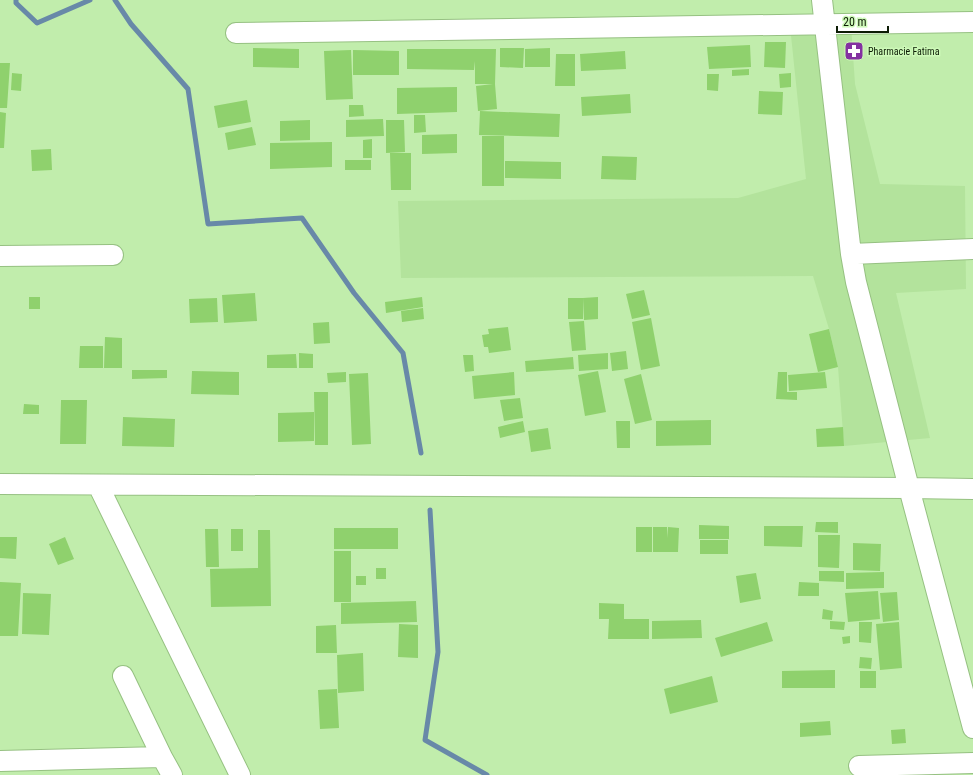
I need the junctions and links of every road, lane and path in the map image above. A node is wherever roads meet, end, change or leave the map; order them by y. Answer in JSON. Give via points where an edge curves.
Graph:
{"nodes":[{"id":1,"x":822,"y":0,"type":"edge"},
{"id":2,"x":973,"y":22,"type":"edge"},
{"id":3,"x":824,"y":25,"type":"junction"},
{"id":4,"x":236,"y":33,"type":"dead end"},
{"id":5,"x":973,"y":249,"type":"edge"},
{"id":6,"x":851,"y":254,"type":"junction"},
{"id":7,"x":113,"y":255,"type":"dead end"},
{"id":8,"x":0,"y":256,"type":"edge"},
{"id":9,"x":0,"y":484,"type":"edge"},
{"id":10,"x":98,"y":485,"type":"junction"},
{"id":11,"x":909,"y":488,"type":"junction"},
{"id":12,"x":973,"y":489,"type":"edge"},
{"id":13,"x":123,"y":676,"type":"dead end"},
{"id":14,"x":973,"y":728,"type":"edge"},
{"id":15,"x":162,"y":757,"type":"junction"},
{"id":16,"x":0,"y":761,"type":"edge"},
{"id":17,"x":973,"y":763,"type":"edge"},
{"id":18,"x":859,"y":766,"type":"dead end"},
{"id":19,"x":172,"y":775,"type":"edge"},
{"id":20,"x":240,"y":775,"type":"edge"}],
"edges":[{"from":1,"to":3,"type":"street"},
{"from":2,"to":3,"type":"street"},
{"from":3,"to":4,"type":"street"},
{"from":3,"to":6,"type":"street"},
{"from":5,"to":6,"type":"street"},
{"from":6,"to":11,"type":"street"},
{"from":7,"to":8,"type":"street"},
{"from":9,"to":10,"type":"street"},
{"from":10,"to":11,"type":"street"},
{"from":10,"to":20,"type":"street"},
{"from":11,"to":12,"type":"street"},
{"from":11,"to":14,"type":"street"},
{"from":13,"to":15,"type":"street"},
{"from":15,"to":16,"type":"street"},
{"from":15,"to":19,"type":"street"},
{"from":17,"to":18,"type":"street"}]}
